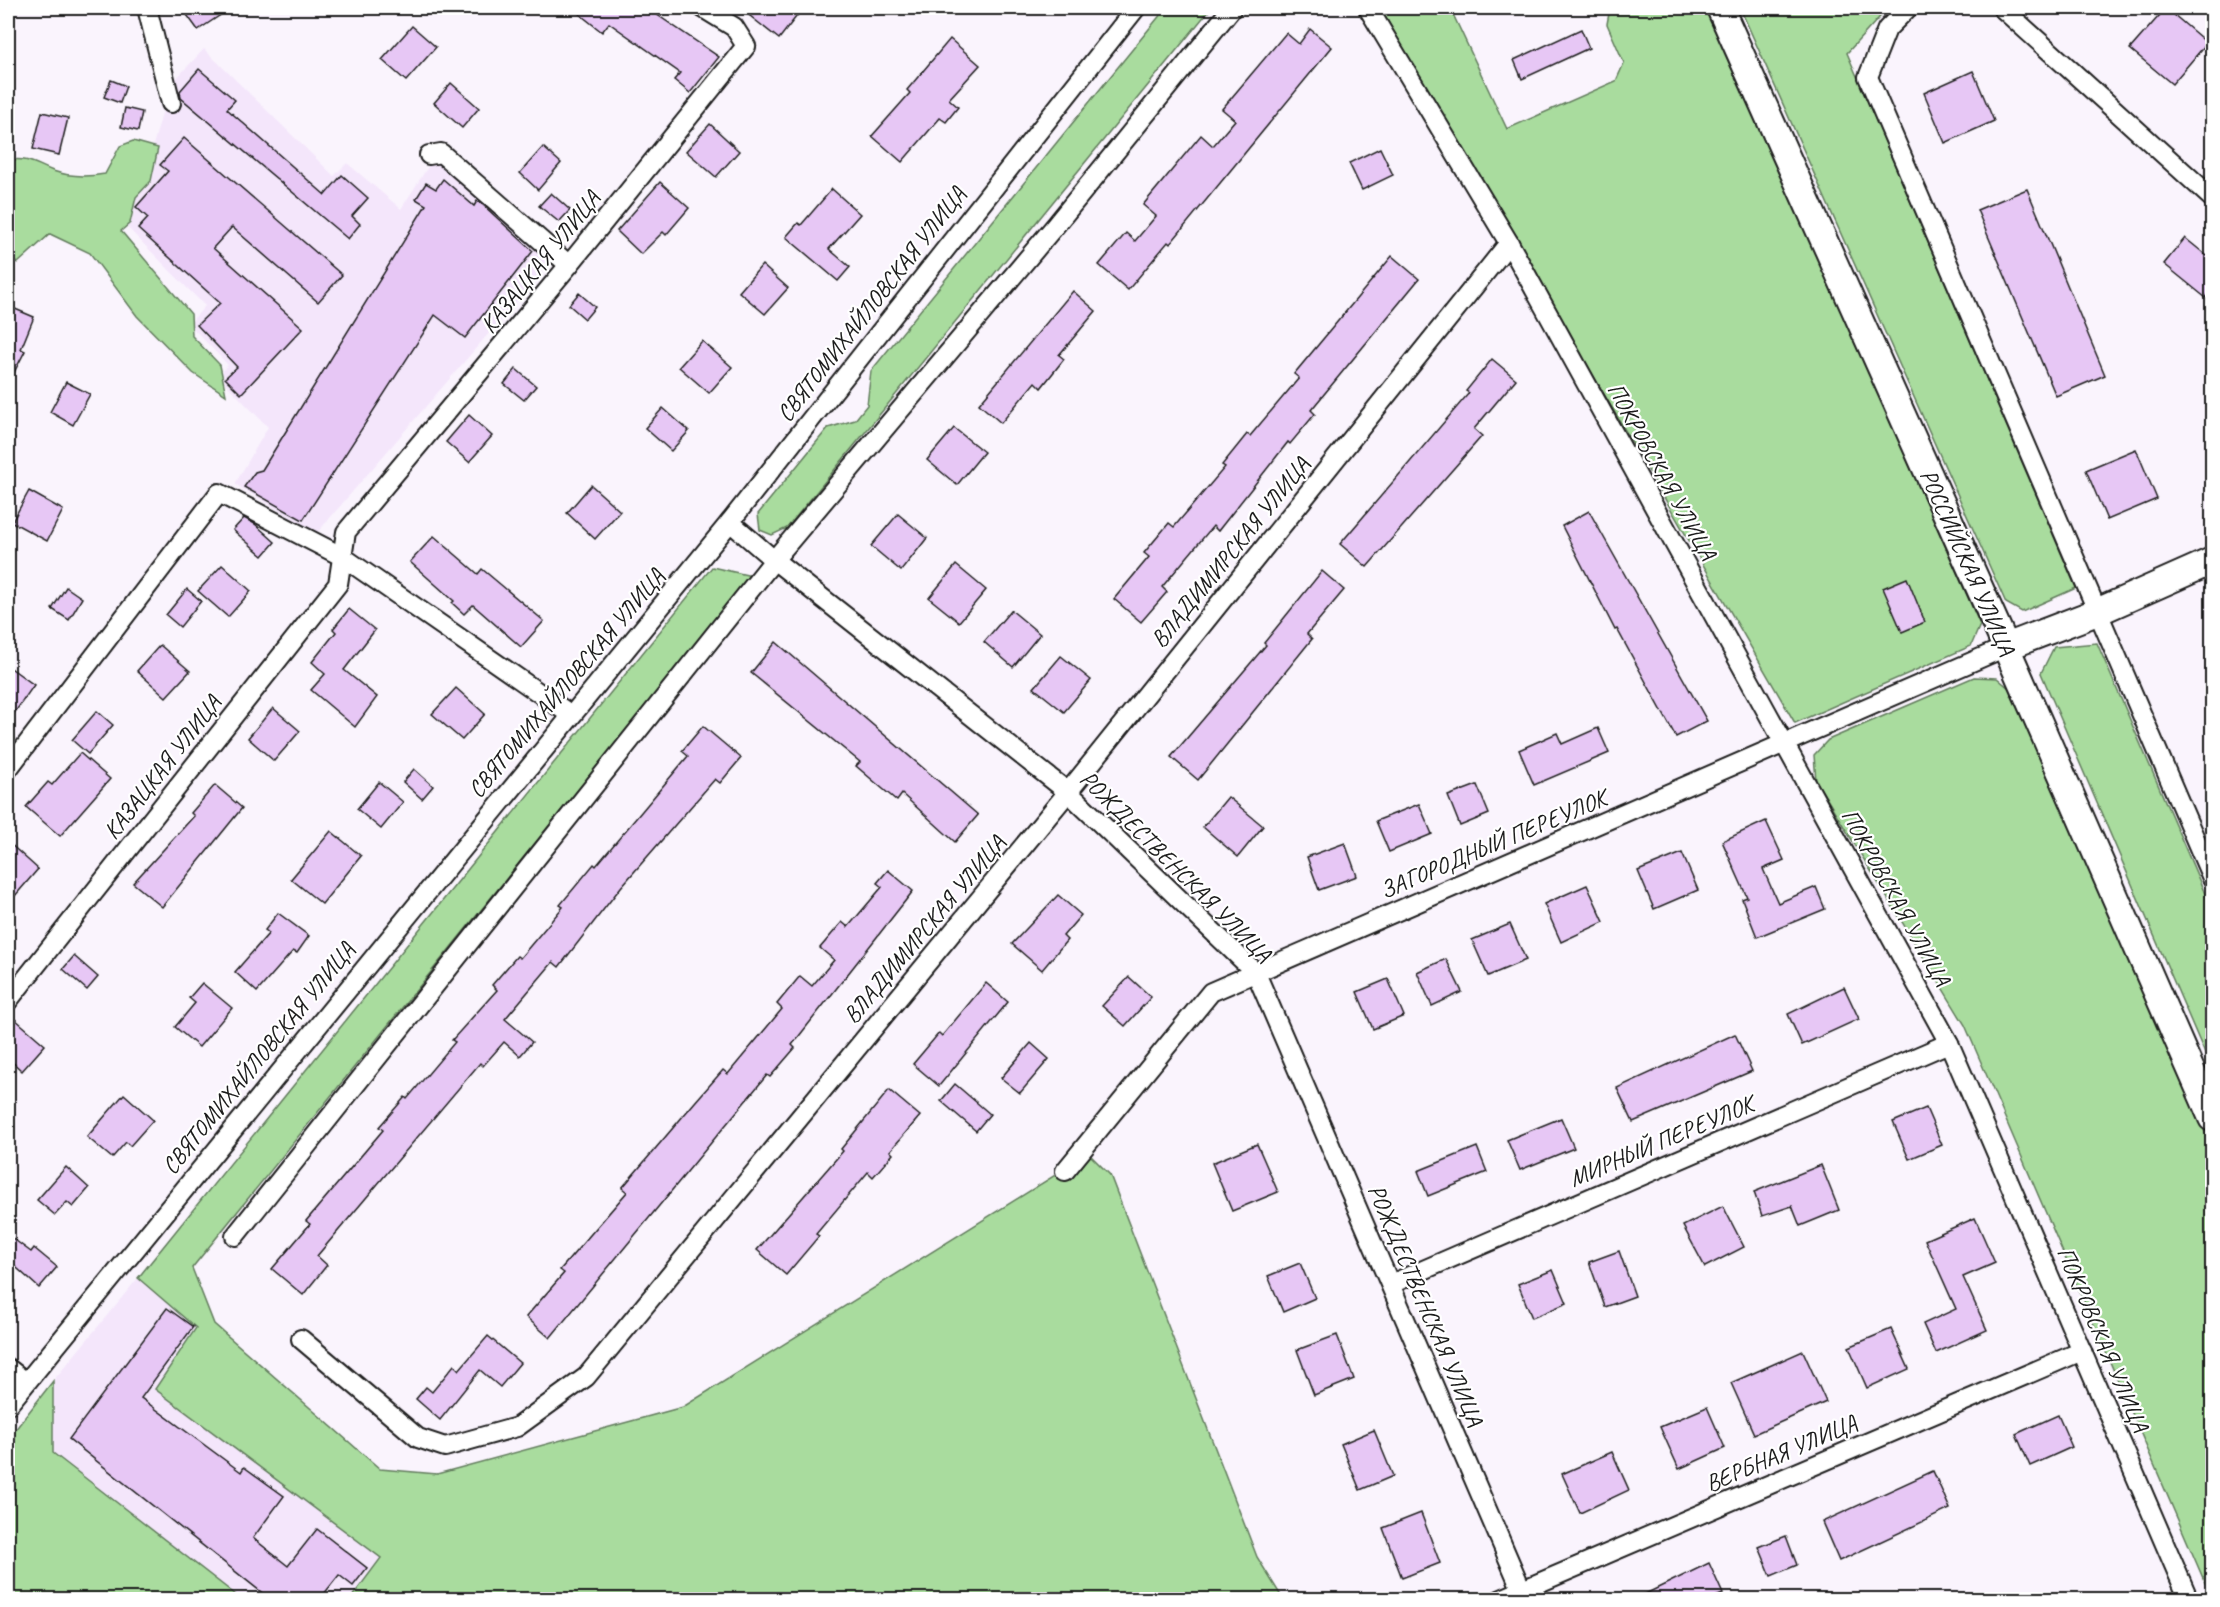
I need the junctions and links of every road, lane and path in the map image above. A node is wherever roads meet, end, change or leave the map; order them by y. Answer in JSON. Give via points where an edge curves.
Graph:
{"nodes":[{"id":1,"x":147,"y":8,"type":"edge"},
{"id":2,"x":703,"y":8,"type":"edge"},
{"id":3,"x":1136,"y":8,"type":"edge"},
{"id":4,"x":1232,"y":8,"type":"edge"},
{"id":5,"x":1368,"y":8,"type":"edge"},
{"id":6,"x":1720,"y":8,"type":"edge"},
{"id":7,"x":1908,"y":8,"type":"edge"},
{"id":8,"x":2002,"y":8,"type":"edge"},
{"id":9,"x":171,"y":103,"type":"dead end"},
{"id":10,"x":429,"y":156,"type":"dead end"},
{"id":11,"x":2212,"y":198,"type":"edge"},
{"id":12,"x":1509,"y":243,"type":"junction"},
{"id":13,"x":569,"y":265,"type":"junction"},
{"id":14,"x":730,"y":522,"type":"junction"},
{"id":15,"x":343,"y":557,"type":"junction"},
{"id":16,"x":774,"y":560,"type":"junction"},
{"id":17,"x":2212,"y":561,"type":"edge"},
{"id":18,"x":2097,"y":612,"type":"junction"},
{"id":19,"x":2006,"y":647,"type":"junction"},
{"id":20,"x":571,"y":715,"type":"junction"},
{"id":21,"x":1784,"y":744,"type":"junction"},
{"id":22,"x":8,"y":769,"type":"edge"},
{"id":23,"x":1068,"y":792,"type":"junction"},
{"id":24,"x":2212,"y":878,"type":"edge"},
{"id":25,"x":1256,"y":973,"type":"junction"},
{"id":26,"x":8,"y":1001,"type":"edge"},
{"id":27,"x":1949,"y":1044,"type":"junction"},
{"id":28,"x":2212,"y":1119,"type":"edge"},
{"id":29,"x":1065,"y":1171,"type":"dead end"},
{"id":30,"x":235,"y":1236,"type":"dead end"},
{"id":31,"x":1391,"y":1284,"type":"junction"},
{"id":32,"x":301,"y":1339,"type":"dead end"},
{"id":33,"x":2082,"y":1351,"type":"junction"},
{"id":34,"x":8,"y":1368,"type":"edge"},
{"id":35,"x":26,"y":1382,"type":"junction"},
{"id":36,"x":8,"y":1405,"type":"edge"},
{"id":37,"x":1524,"y":1594,"type":"edge"},
{"id":38,"x":1499,"y":1599,"type":"edge"},
{"id":39,"x":2189,"y":1599,"type":"edge"}],
"edges":[{"from":1,"to":9,"type":"street"},
{"from":2,"to":13,"type":"street","name":"КАЗАЦКАЯ УЛИЦА","via":[[734,27],[746,46]]},
{"from":3,"to":14,"type":"street","name":"СВЯТОМИХАЙЛОВСКАЯ УЛИЦА"},
{"from":4,"to":16,"type":"street"},
{"from":5,"to":12,"type":"street","name":"ПОКРОВСКАЯ УЛИЦА"},
{"from":6,"to":19,"type":"main road","name":"РОССИЙСКАЯ УЛИЦА"},
{"from":7,"to":18,"type":"street","via":[[1887,29],[1868,77]]},
{"from":8,"to":11,"type":"street"},
{"from":10,"to":13,"type":"street","via":[[441,153]]},
{"from":12,"to":21,"type":"street","name":"ПОКРОВСКАЯ УЛИЦА"},
{"from":12,"to":23,"type":"street","name":"ВЛАДИМИРСКАЯ УЛИЦА"},
{"from":13,"to":15,"type":"street","name":"КАЗАЦКАЯ УЛИЦА","via":[[346,532]]},
{"from":14,"to":16,"type":"street","name":"РОЖДЕСТВЕНСКАЯ УЛИЦА"},
{"from":14,"to":20,"type":"street","name":"СВЯТОМИХАЙЛОВСКАЯ УЛИЦА"},
{"from":15,"to":20,"type":"street"},
{"from":15,"to":22,"type":"street","via":[[219,493]]},
{"from":15,"to":26,"type":"street","name":"КАЗАЦКАЯ УЛИЦА","via":[[338,584]]},
{"from":16,"to":23,"type":"street","name":"РОЖДЕСТВЕНСКАЯ УЛИЦА"},
{"from":16,"to":30,"type":"street"},
{"from":17,"to":18,"type":"main road"},
{"from":18,"to":19,"type":"main road"},
{"from":18,"to":24,"type":"street"},
{"from":19,"to":21,"type":"street","name":"ЗАГОРОДНЫЙ ПЕРЕУЛОК"},
{"from":19,"to":28,"type":"main road","name":"РОССИЙСКАЯ УЛИЦА"},
{"from":20,"to":35,"type":"street","name":"СВЯТОМИХАЙЛОВСКАЯ УЛИЦА"},
{"from":21,"to":25,"type":"street","name":"ЗАГОРОДНЫЙ ПЕРЕУЛОК"},
{"from":21,"to":27,"type":"street","name":"ПОКРОВСКАЯ УЛИЦА"},
{"from":23,"to":25,"type":"street","name":"РОЖДЕСТВЕНСКАЯ УЛИЦА"},
{"from":23,"to":32,"type":"street","name":"ВЛАДИМИРСКАЯ УЛИЦА","via":[[586,1377],[517,1427],[445,1447],[418,1438]]},
{"from":25,"to":29,"type":"street","name":"ЗАГОРОДНЫЙ ПЕРЕУЛОК","via":[[1211,992]]},
{"from":25,"to":31,"type":"street","name":"РОЖДЕСТВЕНСКАЯ УЛИЦА"},
{"from":27,"to":31,"type":"street","name":"МИРНЫЙ ПЕРЕУЛОК"},
{"from":27,"to":33,"type":"street","name":"ПОКРОВСКАЯ УЛИЦА"},
{"from":31,"to":37,"type":"street","name":"РОЖДЕСТВЕНСКАЯ УЛИЦА"},
{"from":33,"to":37,"type":"street","name":"ВЕРБНАЯ УЛИЦА"},
{"from":33,"to":39,"type":"street","name":"ПОКРОВСКАЯ УЛИЦА"},
{"from":34,"to":35,"type":"street"},
{"from":35,"to":36,"type":"street","name":"СВЯТОМИХАЙЛОВСКАЯ УЛИЦА"},
{"from":37,"to":38,"type":"street","name":"ВЕРБНАЯ УЛИЦА"}]}
